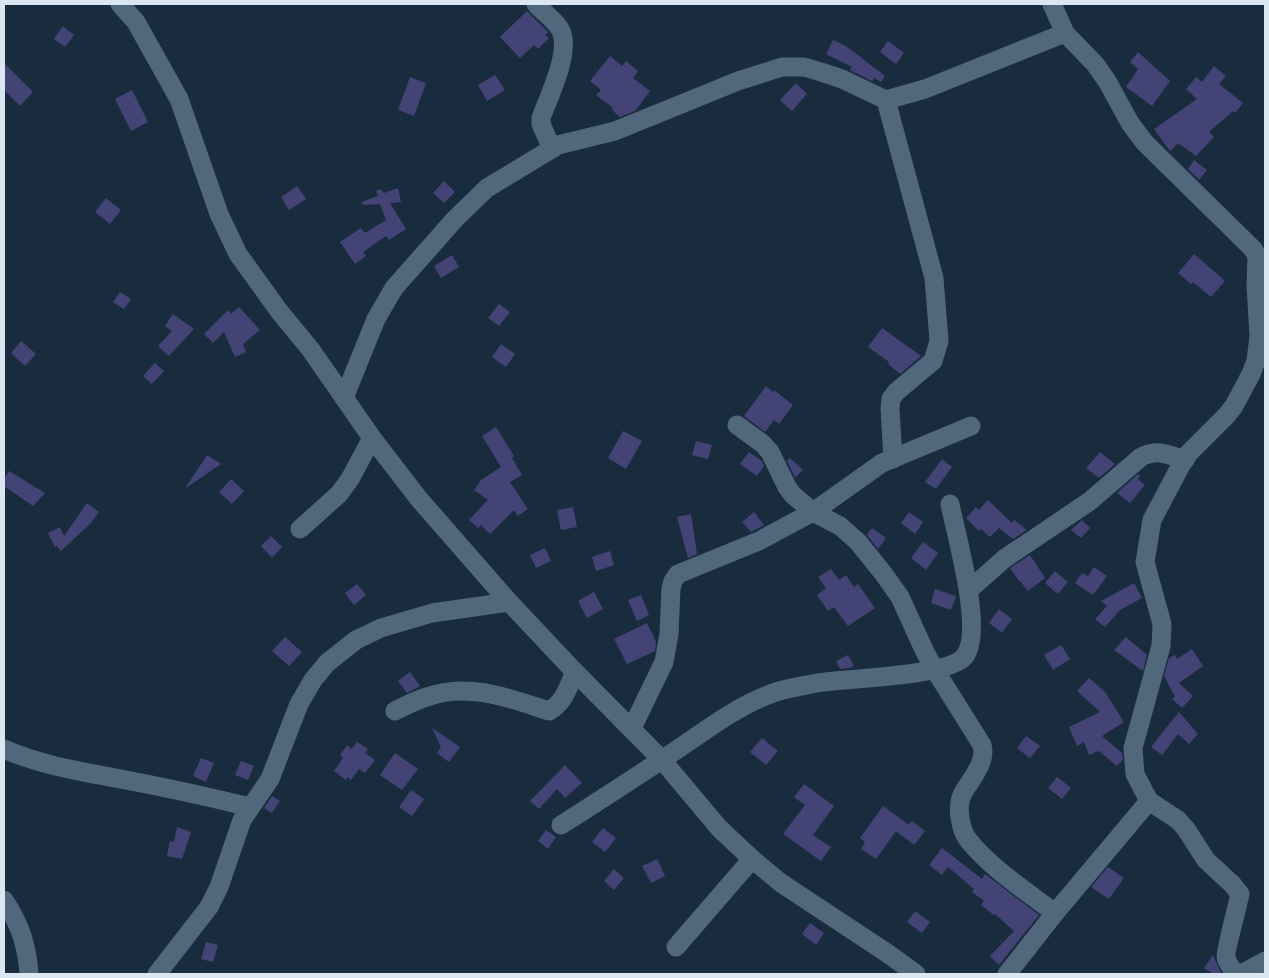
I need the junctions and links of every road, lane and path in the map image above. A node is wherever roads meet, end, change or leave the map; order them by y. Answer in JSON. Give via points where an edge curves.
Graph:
{"nodes":[{"id":1,"x":120,"y":4,"type":"edge"},
{"id":2,"x":536,"y":4,"type":"edge"},
{"id":3,"x":1052,"y":4,"type":"edge"},
{"id":4,"x":136,"y":13,"type":"edge"},
{"id":5,"x":1065,"y":33,"type":"junction"},
{"id":6,"x":886,"y":100,"type":"junction"},
{"id":7,"x":552,"y":149,"type":"junction"},
{"id":8,"x":344,"y":398,"type":"junction"},
{"id":9,"x":737,"y":425,"type":"dead end"},
{"id":10,"x":971,"y":426,"type":"dead end"},
{"id":11,"x":372,"y":438,"type":"junction"},
{"id":12,"x":893,"y":459,"type":"junction"},
{"id":13,"x":1185,"y":460,"type":"junction"},
{"id":14,"x":950,"y":504,"type":"dead end"},
{"id":15,"x":812,"y":512,"type":"junction"},
{"id":16,"x":300,"y":529,"type":"dead end"},
{"id":17,"x":969,"y":590,"type":"junction"},
{"id":18,"x":509,"y":602,"type":"junction"},
{"id":19,"x":935,"y":670,"type":"junction"},
{"id":20,"x":575,"y":672,"type":"junction"},
{"id":21,"x":395,"y":711,"type":"dead end"},
{"id":22,"x":632,"y":728,"type":"junction"},
{"id":23,"x":4,"y":749,"type":"edge"},
{"id":24,"x":662,"y":760,"type":"junction"},
{"id":25,"x":1148,"y":801,"type":"junction"},
{"id":26,"x":250,"y":807,"type":"junction"},
{"id":27,"x":561,"y":825,"type":"dead end"},
{"id":28,"x":752,"y":859,"type":"junction"},
{"id":29,"x":4,"y":900,"type":"edge"},
{"id":30,"x":1055,"y":913,"type":"junction"},
{"id":31,"x":676,"y":947,"type":"dead end"},
{"id":32,"x":1265,"y":961,"type":"edge"},
{"id":33,"x":29,"y":974,"type":"edge"},
{"id":34,"x":157,"y":974,"type":"edge"},
{"id":35,"x":916,"y":974,"type":"edge"},
{"id":36,"x":1007,"y":974,"type":"edge"},
{"id":37,"x":1236,"y":974,"type":"edge"},
{"id":38,"x":1241,"y":974,"type":"edge"}],
"edges":[{"from":1,"to":4,"type":"street"},
{"from":2,"to":7,"type":"street","via":[[560,28],[564,45],[541,118]]},
{"from":3,"to":5,"type":"street"},
{"from":4,"to":8,"type":"street","via":[[179,99],[219,214],[238,254]]},
{"from":5,"to":6,"type":"street","via":[[925,89]]},
{"from":5,"to":13,"type":"street","via":[[1107,81],[1145,143],[1257,256],[1260,336],[1256,361],[1234,406]]},
{"from":6,"to":7,"type":"street","via":[[821,72],[804,67],[782,68],[738,81],[615,131]]},
{"from":6,"to":12,"type":"street","via":[[934,278],[939,341],[933,361],[891,399]]},
{"from":7,"to":8,"type":"street","via":[[487,188],[455,218],[394,288],[376,319]]},
{"from":8,"to":11,"type":"street"},
{"from":9,"to":15,"type":"street","via":[[763,444],[776,462],[787,487]]},
{"from":10,"to":12,"type":"street"},
{"from":11,"to":16,"type":"street","via":[[339,494]]},
{"from":11,"to":18,"type":"street","via":[[419,499]]},
{"from":12,"to":15,"type":"street"},
{"from":13,"to":17,"type":"street","via":[[1158,452],[1141,457],[1090,501],[1009,555]]},
{"from":13,"to":25,"type":"street","via":[[1152,520],[1145,562],[1162,624],[1161,646],[1132,748],[1135,774]]},
{"from":14,"to":17,"type":"street"},
{"from":15,"to":19,"type":"street","via":[[840,526],[858,542],[883,574],[900,597]]},
{"from":15,"to":22,"type":"street","via":[[759,541],[678,574],[671,589],[664,662]]},
{"from":17,"to":19,"type":"street","via":[[972,625],[965,656],[956,663]]},
{"from":18,"to":20,"type":"street"},
{"from":18,"to":26,"type":"street","via":[[432,613],[380,628],[356,640],[327,663],[313,680],[299,704],[270,779]]},
{"from":19,"to":24,"type":"street","via":[[818,683],[774,693],[740,709]]},
{"from":19,"to":30,"type":"street","via":[[984,751],[981,763],[961,796],[962,827],[968,840],[1015,883]]},
{"from":20,"to":21,"type":"street","via":[[565,696],[557,707],[549,710],[477,691],[444,692]]},
{"from":20,"to":22,"type":"street"},
{"from":22,"to":24,"type":"street"},
{"from":23,"to":26,"type":"street","via":[[73,770]]},
{"from":24,"to":27,"type":"street"},
{"from":24,"to":28,"type":"street","via":[[719,828]]},
{"from":25,"to":30,"type":"street"},
{"from":25,"to":37,"type":"street","via":[[1186,828],[1206,860],[1240,894],[1225,951]]},
{"from":26,"to":34,"type":"street","via":[[209,907]]},
{"from":28,"to":31,"type":"street"},
{"from":28,"to":35,"type":"street","via":[[781,883]]},
{"from":29,"to":33,"type":"street","via":[[22,932]]},
{"from":30,"to":36,"type":"street"},
{"from":32,"to":38,"type":"street"}]}
